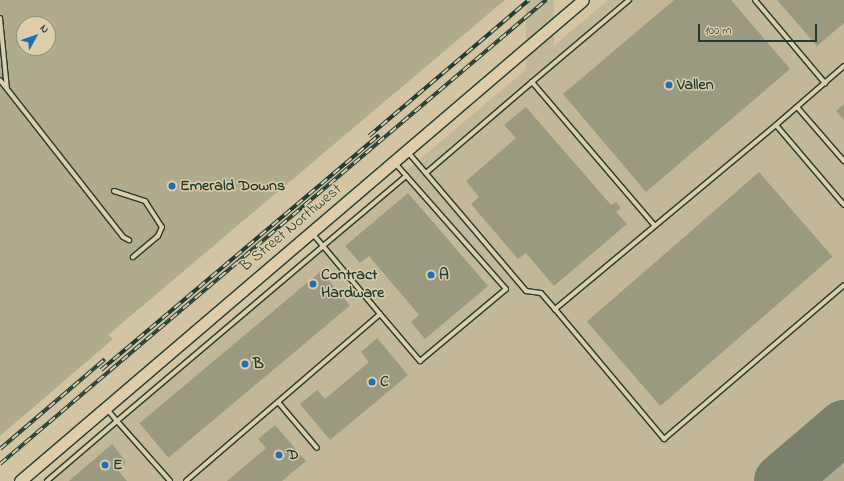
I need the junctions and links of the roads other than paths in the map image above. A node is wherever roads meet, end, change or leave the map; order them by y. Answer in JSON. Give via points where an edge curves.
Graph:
{"nodes":[{"id":1,"x":583,"y":0,"type":"edge"},
{"id":2,"x":629,"y":0,"type":"edge"},
{"id":3,"x":756,"y":0,"type":"edge"},
{"id":4,"x":0,"y":18,"type":"edge"},
{"id":5,"x":844,"y":66,"type":"edge"},
{"id":6,"x":0,"y":80,"type":"edge"},
{"id":7,"x":532,"y":82,"type":"junction"},
{"id":8,"x":825,"y":83,"type":"junction"},
{"id":9,"x":7,"y":89,"type":"junction"},
{"id":10,"x":797,"y":107,"type":"junction"},
{"id":11,"x":776,"y":125,"type":"junction"},
{"id":12,"x":407,"y":151,"type":"junction"},
{"id":13,"x":394,"y":162,"type":"junction"},
{"id":14,"x":844,"y":162,"type":"edge"},
{"id":15,"x":426,"y":173,"type":"junction"},
{"id":16,"x":406,"y":176,"type":"junction"},
{"id":17,"x":114,"y":191,"type":"dead end"},
{"id":18,"x":844,"y":205,"type":"edge"},
{"id":19,"x":655,"y":226,"type":"junction"},
{"id":20,"x":311,"y":232,"type":"junction"},
{"id":21,"x":129,"y":240,"type":"dead end"},
{"id":22,"x":323,"y":246,"type":"junction"},
{"id":23,"x":133,"y":257,"type":"dead end"},
{"id":24,"x":844,"y":285,"type":"edge"},
{"id":25,"x":555,"y":309,"type":"junction"},
{"id":26,"x":380,"y":314,"type":"junction"},
{"id":27,"x":278,"y":402,"type":"junction"},
{"id":28,"x":106,"y":408,"type":"junction"},
{"id":29,"x":117,"y":421,"type":"junction"},
{"id":30,"x":317,"y":448,"type":"dead end"},
{"id":31,"x":20,"y":481,"type":"edge"},
{"id":32,"x":47,"y":481,"type":"edge"},
{"id":33,"x":170,"y":481,"type":"edge"},
{"id":34,"x":186,"y":481,"type":"edge"}],
"edges":[{"from":1,"to":12,"type":"street","name":"B Street Northwest"},
{"from":2,"to":7,"type":"lane"},
{"from":3,"to":8,"type":"lane"},
{"from":4,"to":9,"type":"lane"},
{"from":5,"to":8,"type":"lane"},
{"from":6,"to":9,"type":"lane"},
{"from":7,"to":15,"type":"lane"},
{"from":7,"to":19,"type":"lane"},
{"from":8,"to":10,"type":"lane"},
{"from":9,"to":21,"type":"lane","via":[[123,237]]},
{"from":10,"to":11,"type":"lane"},
{"from":10,"to":14,"type":"lane"},
{"from":11,"to":18,"type":"lane"},
{"from":11,"to":19,"type":"lane"},
{"from":12,"to":13,"type":"street","name":"B Street Northwest"},
{"from":12,"to":15,"type":"lane"},
{"from":13,"to":16,"type":"lane"},
{"from":13,"to":20,"type":"street","name":"B Street Northwest"},
{"from":15,"to":25,"type":"lane","via":[[526,291],[541,293]]},
{"from":16,"to":22,"type":"lane"},
{"from":16,"to":26,"type":"lane","via":[[506,289],[420,361]]},
{"from":17,"to":23,"type":"lane","via":[[145,201],[162,227],[158,236]]},
{"from":19,"to":25,"type":"lane"},
{"from":20,"to":22,"type":"lane"},
{"from":20,"to":28,"type":"street","name":"B Street Northwest"},
{"from":22,"to":26,"type":"lane"},
{"from":22,"to":29,"type":"lane"},
{"from":24,"to":25,"type":"lane","via":[[664,439]]},
{"from":26,"to":27,"type":"lane"},
{"from":27,"to":30,"type":"lane"},
{"from":27,"to":34,"type":"lane"},
{"from":28,"to":29,"type":"lane"},
{"from":28,"to":31,"type":"street","name":"B Street Northwest"},
{"from":29,"to":32,"type":"lane"},
{"from":29,"to":33,"type":"lane"}]}
